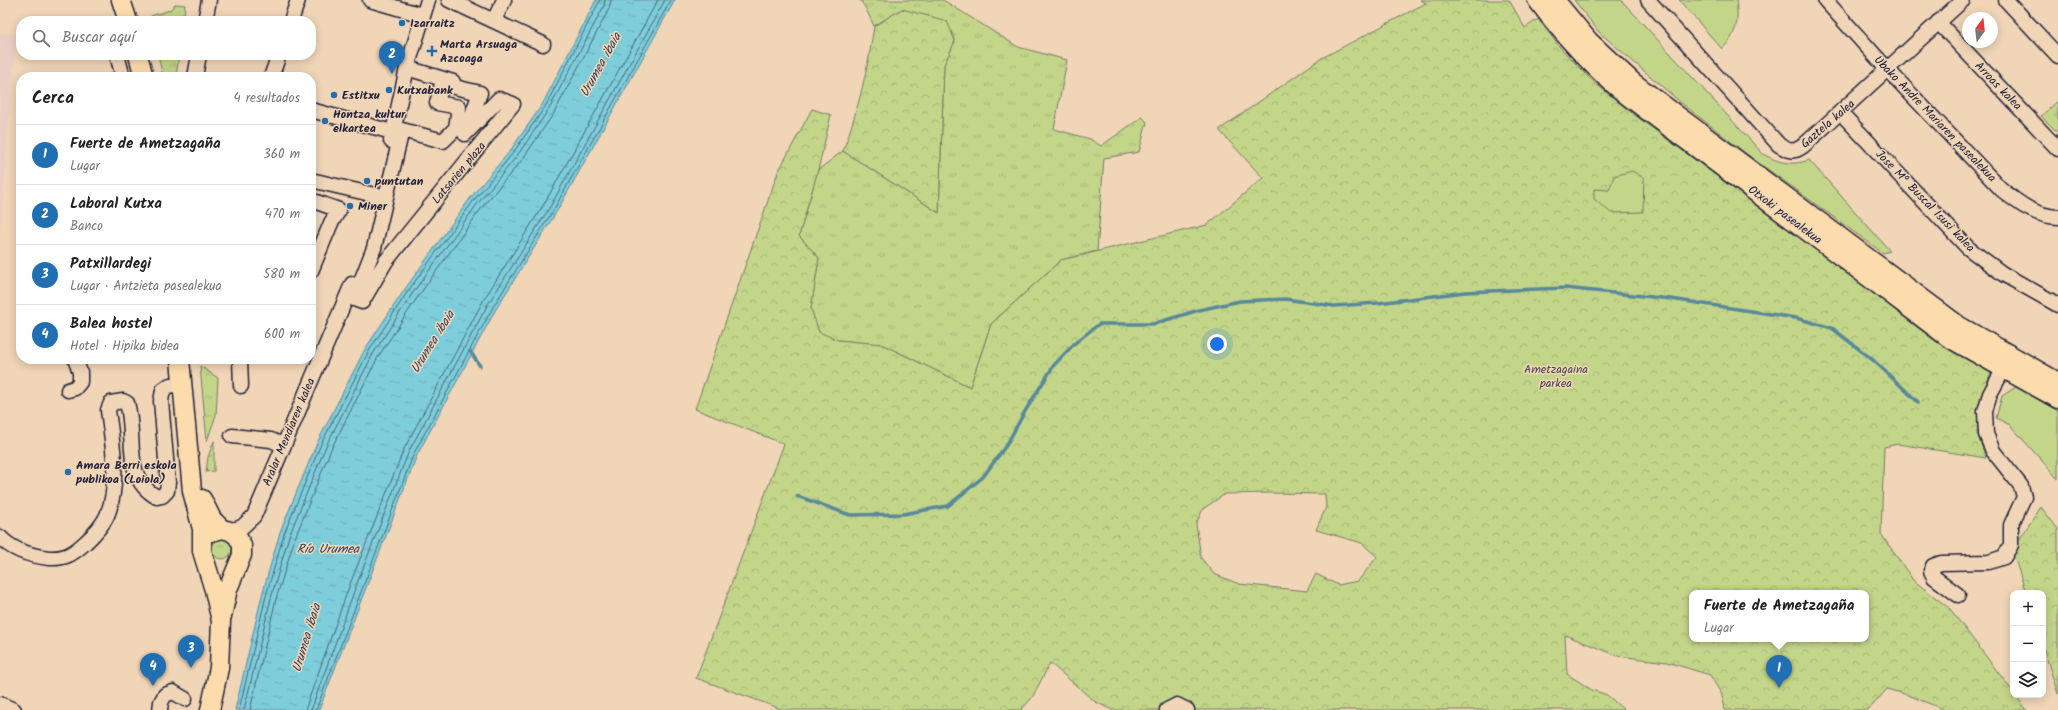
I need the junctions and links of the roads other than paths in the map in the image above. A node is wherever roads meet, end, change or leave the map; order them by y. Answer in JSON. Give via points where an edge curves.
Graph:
{"nodes":[{"id":1,"x":209,"y":0,"type":"edge"},
{"id":2,"x":298,"y":0,"type":"edge"},
{"id":3,"x":370,"y":0,"type":"edge"},
{"id":4,"x":428,"y":0,"type":"edge"},
{"id":5,"x":449,"y":0,"type":"edge"},
{"id":6,"x":504,"y":0,"type":"edge"},
{"id":7,"x":1537,"y":0,"type":"edge"},
{"id":8,"x":1555,"y":0,"type":"edge"},
{"id":9,"x":1648,"y":0,"type":"edge"},
{"id":10,"x":1825,"y":0,"type":"edge"},
{"id":11,"x":1963,"y":0,"type":"edge"},
{"id":12,"x":2006,"y":0,"type":"edge"},
{"id":13,"x":422,"y":15,"type":"junction"},
{"id":14,"x":206,"y":16,"type":"edge"},
{"id":15,"x":293,"y":16,"type":"edge"},
{"id":16,"x":494,"y":20,"type":"junction"},
{"id":17,"x":1938,"y":22,"type":"junction"},
{"id":18,"x":543,"y":44,"type":"dead end"},
{"id":19,"x":2058,"y":56,"type":"edge"},
{"id":20,"x":119,"y":60,"type":"edge"},
{"id":21,"x":139,"y":60,"type":"edge"},
{"id":22,"x":148,"y":60,"type":"edge"},
{"id":23,"x":198,"y":60,"type":"edge"},
{"id":24,"x":277,"y":60,"type":"edge"},
{"id":25,"x":407,"y":68,"type":"junction"},
{"id":26,"x":1888,"y":70,"type":"junction"},
{"id":27,"x":122,"y":72,"type":"edge"},
{"id":28,"x":143,"y":72,"type":"edge"},
{"id":29,"x":151,"y":72,"type":"edge"},
{"id":30,"x":196,"y":72,"type":"edge"},
{"id":31,"x":274,"y":72,"type":"edge"},
{"id":32,"x":501,"y":96,"type":"dead end"},
{"id":33,"x":316,"y":111,"type":"edge"},
{"id":34,"x":1841,"y":112,"type":"junction"},
{"id":35,"x":407,"y":131,"type":"joint"},
{"id":36,"x":392,"y":132,"type":"junction"},
{"id":37,"x":2058,"y":149,"type":"edge"},
{"id":38,"x":316,"y":181,"type":"edge"},
{"id":39,"x":379,"y":196,"type":"junction"},
{"id":40,"x":316,"y":202,"type":"edge"},
{"id":41,"x":2058,"y":217,"type":"edge"},
{"id":42,"x":316,"y":260,"type":"edge"},
{"id":43,"x":2058,"y":305,"type":"edge"},
{"id":44,"x":317,"y":351,"type":"edge"},
{"id":45,"x":77,"y":364,"type":"edge"},
{"id":46,"x":180,"y":364,"type":"edge"},
{"id":47,"x":189,"y":364,"type":"edge"},
{"id":48,"x":240,"y":364,"type":"edge"},
{"id":49,"x":312,"y":364,"type":"edge"},
{"id":50,"x":2004,"y":368,"type":"junction"},
{"id":51,"x":2058,"y":382,"type":"edge"},
{"id":52,"x":182,"y":386,"type":"junction"},
{"id":53,"x":241,"y":386,"type":"dead end"},
{"id":54,"x":68,"y":390,"type":"dead end"},
{"id":55,"x":2058,"y":399,"type":"edge"},
{"id":56,"x":232,"y":436,"type":"dead end"},
{"id":57,"x":283,"y":445,"type":"junction"},
{"id":58,"x":226,"y":530,"type":"junction"},
{"id":59,"x":204,"y":542,"type":"junction"},
{"id":60,"x":2,"y":544,"type":"edge"},
{"id":61,"x":240,"y":559,"type":"junction"},
{"id":62,"x":206,"y":560,"type":"junction"},
{"id":63,"x":1958,"y":595,"type":"dead end"},
{"id":64,"x":221,"y":620,"type":"junction"},
{"id":65,"x":185,"y":699,"type":"dead end"},
{"id":66,"x":0,"y":704,"type":"edge"},
{"id":67,"x":167,"y":708,"type":"edge"},
{"id":68,"x":14,"y":710,"type":"edge"},
{"id":69,"x":210,"y":710,"type":"edge"},
{"id":70,"x":1167,"y":710,"type":"edge"},
{"id":71,"x":1187,"y":710,"type":"edge"}],
"edges":[{"from":1,"to":14,"type":"street"},
{"from":2,"to":15,"type":"street"},
{"from":3,"to":13,"type":"street"},
{"from":4,"to":13,"type":"street","name":"Aralar Mendiaren kalea"},
{"from":5,"to":16,"type":"street"},
{"from":6,"to":16,"type":"street"},
{"from":7,"to":50,"type":"main road","name":"Otxoki pasealekua","via":[[1602,76],[1941,331]]},
{"from":8,"to":51,"type":"main road","name":"Otxoki pasealekua","via":[[1589,41],[1634,83],[1958,325]]},
{"from":9,"to":34,"type":"street","name":"Gaztela kalea","via":[[1779,145],[1788,150],[1797,150]]},
{"from":10,"to":26,"type":"street","name":"Ubako Andre Mariaren pasealekua"},
{"from":11,"to":17,"type":"street","name":"Gaztela kalea"},
{"from":12,"to":19,"type":"street"},
{"from":13,"to":25,"type":"street","name":"Aralar Mendiaren kalea"},
{"from":16,"to":18,"type":"street"},
{"from":17,"to":26,"type":"street","name":"Gaztela kalea"},
{"from":17,"to":37,"type":"street","name":"Arroas kalea"},
{"from":20,"to":27,"type":"street"},
{"from":21,"to":28,"type":"main road"},
{"from":22,"to":29,"type":"main road"},
{"from":23,"to":30,"type":"street"},
{"from":24,"to":31,"type":"street"},
{"from":25,"to":32,"type":"street"},
{"from":25,"to":36,"type":"street","name":"Aralar Mendiaren kalea"},
{"from":26,"to":34,"type":"street","name":"Gaztela kalea"},
{"from":26,"to":41,"type":"street","name":"Ubako Andre Mariaren pasealekua","via":[[2001,189],[2022,206],[2046,216]]},
{"from":33,"to":36,"type":"street"},
{"from":34,"to":43,"type":"street","name":"Jose Mª Buscal Isusi kalea","via":[[1968,248],[2003,274]]},
{"from":35,"to":35,"type":"street","name":"Latsarien plaza","via":[[443,141],[456,128],[459,107],[437,103],[442,84],[480,93],[465,134],[499,99],[513,104],[386,261],[362,302],[354,298],[374,248],[402,130]]},
{"from":36,"to":39,"type":"street","name":"Aralar Mendiaren kalea"},
{"from":38,"to":39,"type":"street"},
{"from":39,"to":44,"type":"street","name":"Aralar Mendiaren kalea","via":[[369,243]]},
{"from":40,"to":42,"type":"street","via":[[339,210]]},
{"from":45,"to":54,"type":"street","via":[[80,382],[75,388]]},
{"from":46,"to":52,"type":"main road"},
{"from":47,"to":58,"type":"main road","via":[[202,498],[212,519]]},
{"from":48,"to":53,"type":"street"},
{"from":49,"to":57,"type":"street","name":"Aralar Mendiaren kalea"},
{"from":50,"to":55,"type":"main road","name":"Otxoki pasealekua"},
{"from":50,"to":63,"type":"street","via":[[1990,394],[1985,411],[1986,434],[1993,451],[2021,486],[2024,497],[2012,525],[2011,545],[2004,557],[1989,562],[1941,563],[1933,566],[1931,571],[1934,577]]},
{"from":52,"to":59,"type":"main road","via":[[192,491]]},
{"from":52,"to":60,"type":"street","via":[[170,385],[163,390],[161,401],[168,482],[167,491],[162,496],[157,497],[149,493],[138,479],[132,465],[127,403],[111,403],[108,410],[113,454],[113,490],[108,514],[91,537],[72,554],[59,558],[27,554]]},
{"from":56,"to":57,"type":"street","via":[[271,440]]},
{"from":57,"to":58,"type":"street","name":"Aralar Mendiaren kalea","via":[[254,516],[242,528]]},
{"from":58,"to":59,"type":"main road","via":[[213,532]]},
{"from":58,"to":61,"type":"main road","via":[[237,536],[242,545]]},
{"from":59,"to":62,"type":"main road","via":[[202,551]]},
{"from":61,"to":62,"type":"main road","via":[[231,567],[220,570],[209,565]]},
{"from":61,"to":64,"type":"main road","via":[[228,589]]},
{"from":62,"to":64,"type":"main road"},
{"from":64,"to":69,"type":"main road","via":[[219,668]]},
{"from":65,"to":67,"type":"street","via":[[173,692],[165,695],[161,702]]},
{"from":66,"to":68,"type":"street"},
{"from":70,"to":71,"type":"street","via":[[1177,705]]}]}
